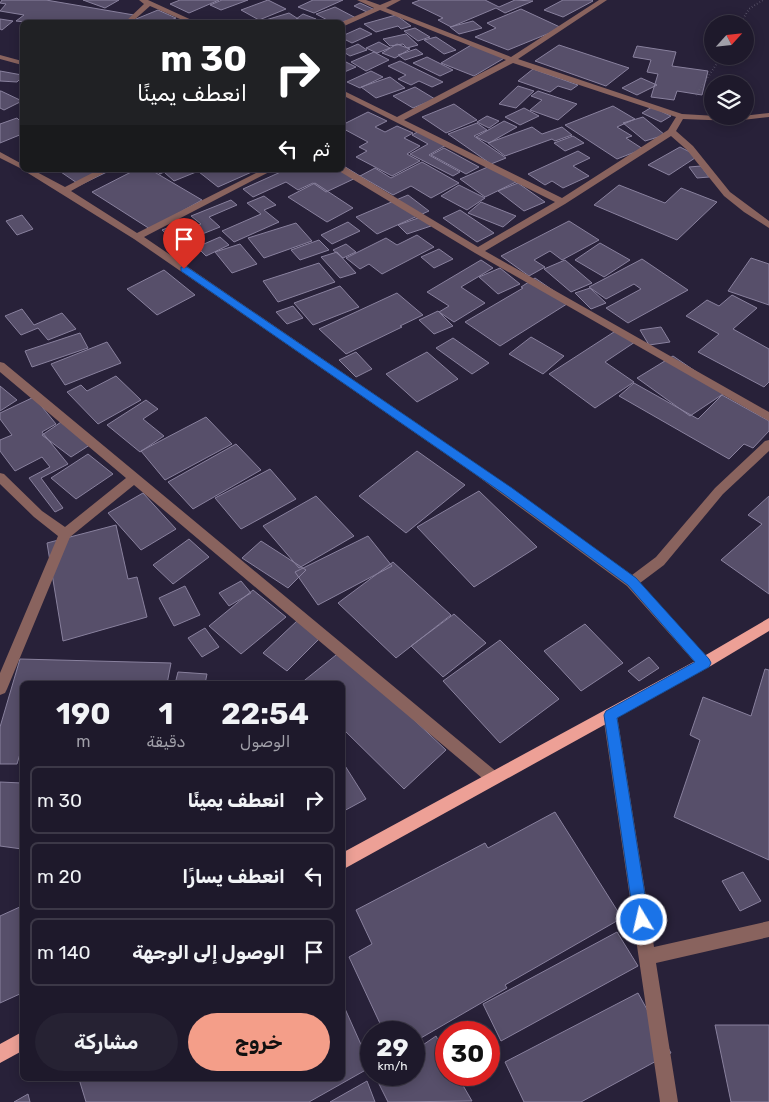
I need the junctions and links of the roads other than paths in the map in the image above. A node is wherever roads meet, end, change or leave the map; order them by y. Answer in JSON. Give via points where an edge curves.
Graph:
{"nodes":[{"id":1,"x":360,"y":0,"type":"edge"},
{"id":2,"x":398,"y":0,"type":"edge"},
{"id":3,"x":604,"y":0,"type":"edge"},
{"id":4,"x":146,"y":2,"type":"edge"},
{"id":5,"x":380,"y":8,"type":"junction"},
{"id":6,"x":130,"y":20,"type":"edge"},
{"id":7,"x":187,"y":20,"type":"edge"},
{"id":8,"x":345,"y":24,"type":"edge"},
{"id":9,"x":0,"y":58,"type":"edge"},
{"id":10,"x":512,"y":60,"type":"junction"},
{"id":11,"x":20,"y":62,"type":"edge"},
{"id":12,"x":345,"y":93,"type":"edge"},
{"id":13,"x":769,"y":115,"type":"edge"},
{"id":14,"x":681,"y":116,"type":"junction"},
{"id":15,"x":399,"y":119,"type":"junction"},
{"id":16,"x":671,"y":132,"type":"junction"},
{"id":17,"x":0,"y":155,"type":"edge"},
{"id":18,"x":20,"y":166,"type":"edge"},
{"id":19,"x":345,"y":171,"type":"edge"},
{"id":20,"x":31,"y":172,"type":"edge"},
{"id":21,"x":101,"y":172,"type":"edge"},
{"id":22,"x":265,"y":172,"type":"edge"},
{"id":23,"x":65,"y":190,"type":"junction"},
{"id":24,"x":562,"y":202,"type":"junction"},
{"id":25,"x":769,"y":225,"type":"edge"},
{"id":26,"x":137,"y":237,"type":"junction"},
{"id":27,"x":478,"y":251,"type":"junction"},
{"id":28,"x":0,"y":366,"type":"edge"},
{"id":29,"x":769,"y":417,"type":"edge"},
{"id":30,"x":769,"y":444,"type":"edge"},
{"id":31,"x":0,"y":477,"type":"edge"},
{"id":32,"x":134,"y":478,"type":"junction"},
{"id":33,"x":65,"y":534,"type":"junction"},
{"id":34,"x":632,"y":582,"type":"junction"},
{"id":35,"x":769,"y":624,"type":"edge"},
{"id":36,"x":704,"y":663,"type":"junction"},
{"id":37,"x":0,"y":689,"type":"edge"},
{"id":38,"x":610,"y":715,"type":"junction"},
{"id":39,"x":492,"y":778,"type":"junction"},
{"id":40,"x":345,"y":860,"type":"edge"},
{"id":41,"x":769,"y":929,"type":"edge"},
{"id":42,"x":647,"y":957,"type":"junction"},
{"id":43,"x":20,"y":1042,"type":"edge"},
{"id":44,"x":0,"y":1054,"type":"edge"},
{"id":45,"x":669,"y":1102,"type":"edge"}],
"edges":[{"from":1,"to":5,"type":"street"},
{"from":2,"to":5,"type":"street"},
{"from":3,"to":10,"type":"street"},
{"from":4,"to":6,"type":"street"},
{"from":4,"to":7,"type":"street"},
{"from":5,"to":8,"type":"street"},
{"from":5,"to":10,"type":"street"},
{"from":9,"to":11,"type":"street"},
{"from":10,"to":14,"type":"street"},
{"from":10,"to":15,"type":"street"},
{"from":12,"to":15,"type":"street"},
{"from":13,"to":14,"type":"street","via":[[734,119]]},
{"from":14,"to":16,"type":"street"},
{"from":15,"to":24,"type":"street"},
{"from":16,"to":24,"type":"street"},
{"from":16,"to":25,"type":"street","via":[[694,150],[715,181],[739,204]]},
{"from":17,"to":18,"type":"street"},
{"from":19,"to":27,"type":"street"},
{"from":20,"to":23,"type":"street"},
{"from":21,"to":23,"type":"street"},
{"from":22,"to":26,"type":"street"},
{"from":23,"to":26,"type":"street"},
{"from":24,"to":27,"type":"street"},
{"from":26,"to":34,"type":"street","via":[[480,472]]},
{"from":27,"to":29,"type":"street"},
{"from":28,"to":32,"type":"street"},
{"from":30,"to":34,"type":"street","via":[[719,491],[660,562]]},
{"from":31,"to":33,"type":"street","via":[[38,514]]},
{"from":32,"to":33,"type":"street"},
{"from":32,"to":39,"type":"street"},
{"from":33,"to":37,"type":"street"},
{"from":34,"to":36,"type":"street"},
{"from":35,"to":36,"type":"main road"},
{"from":36,"to":38,"type":"main road"},
{"from":38,"to":39,"type":"main road"},
{"from":38,"to":42,"type":"street"},
{"from":39,"to":40,"type":"main road"},
{"from":41,"to":42,"type":"street"},
{"from":42,"to":45,"type":"street"},
{"from":43,"to":44,"type":"main road"}]}
